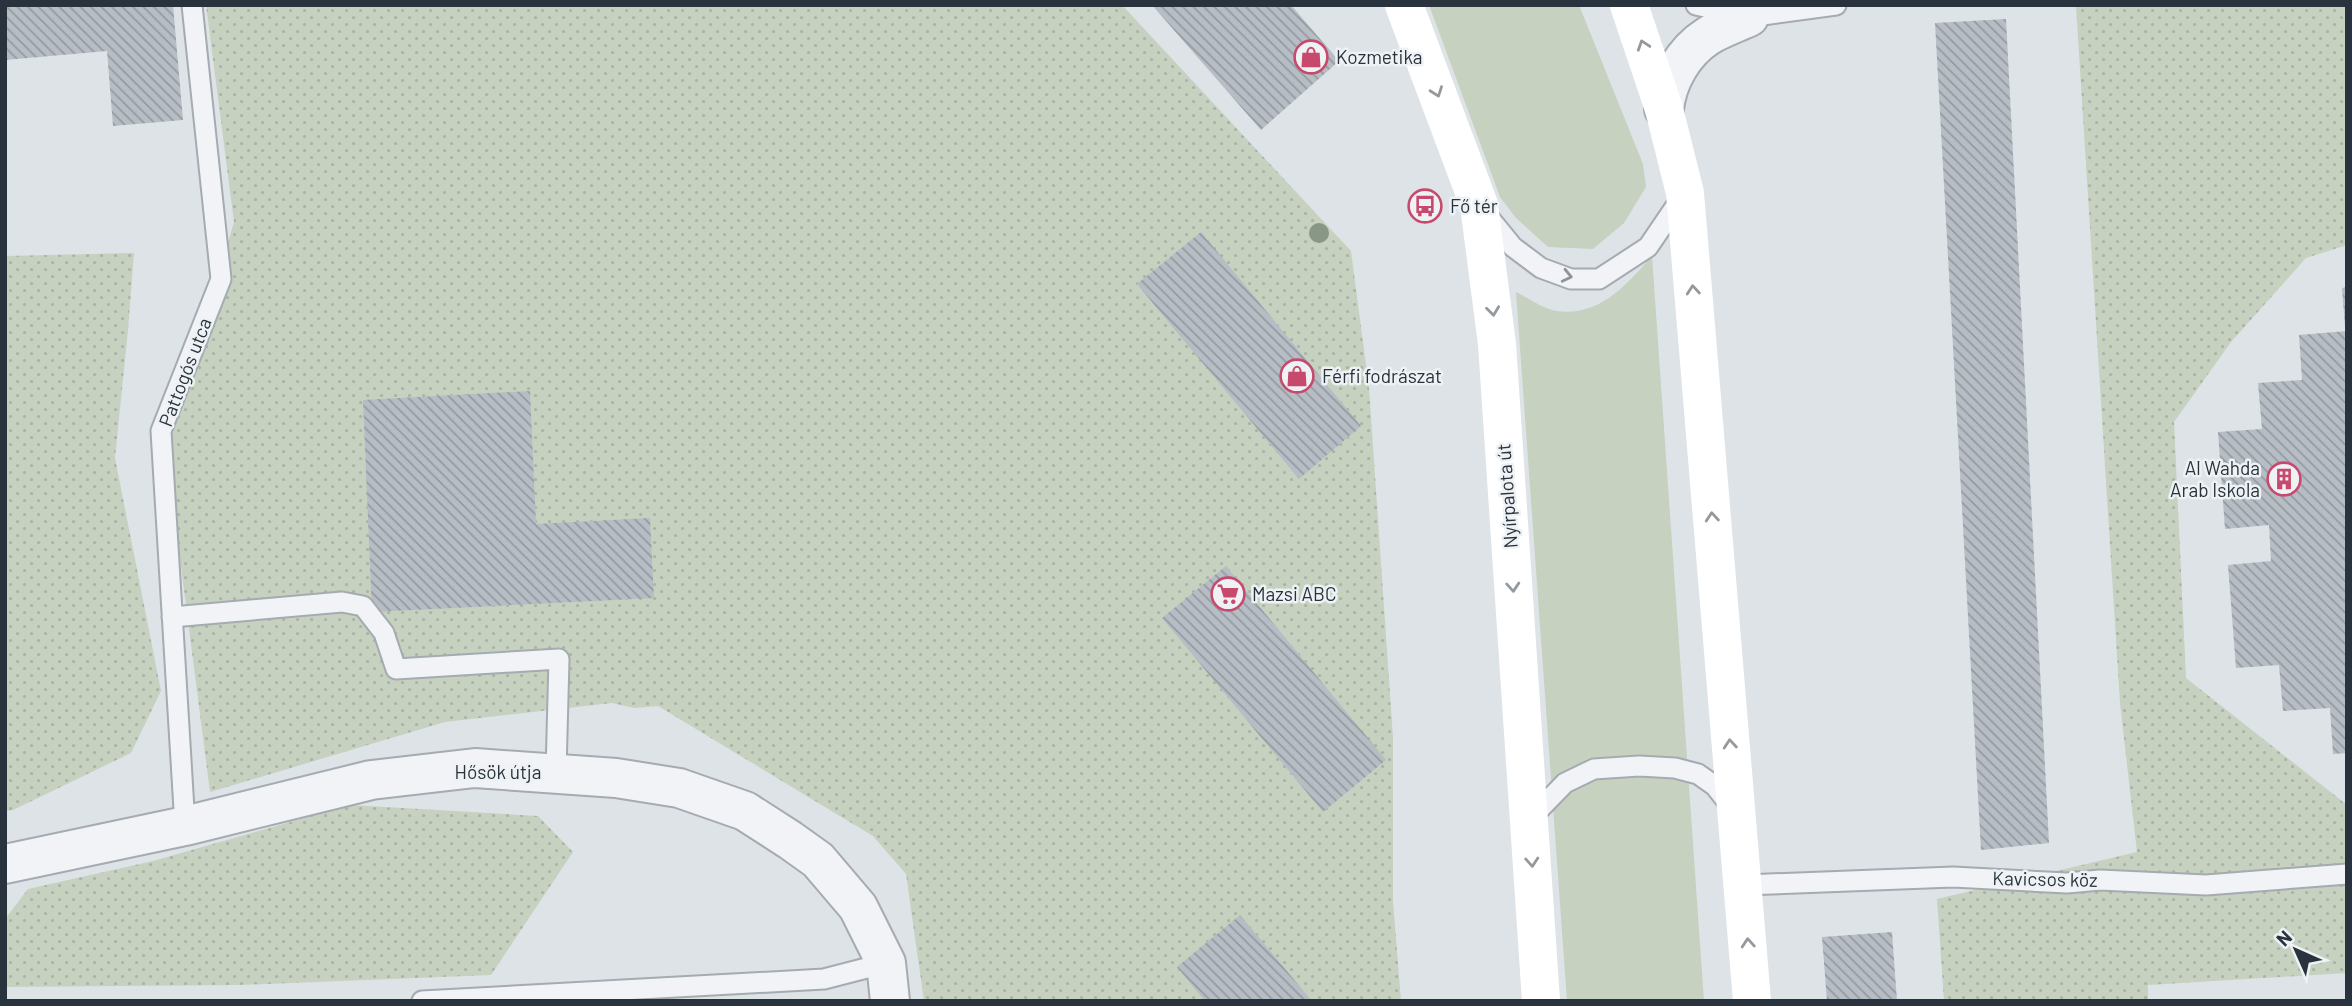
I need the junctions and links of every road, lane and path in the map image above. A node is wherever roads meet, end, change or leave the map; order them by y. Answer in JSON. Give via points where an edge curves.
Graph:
{"nodes":[{"id":1,"x":192,"y":5,"type":"edge"},
{"id":2,"x":1404,"y":5,"type":"edge"},
{"id":3,"x":1629,"y":5,"type":"edge"},
{"id":4,"x":1696,"y":5,"type":"edge"},
{"id":5,"x":1836,"y":5,"type":"edge"},
{"id":6,"x":1749,"y":17,"type":"junction"},
{"id":7,"x":1664,"y":109,"type":"junction"},
{"id":8,"x":1685,"y":193,"type":"junction"},
{"id":9,"x":1479,"y":205,"type":"junction"},
{"id":10,"x":172,"y":617,"type":"junction"},
{"id":11,"x":556,"y":773,"type":"junction"},
{"id":12,"x":1735,"y":811,"type":"junction"},
{"id":13,"x":1529,"y":820,"type":"junction"},
{"id":14,"x":186,"y":826,"type":"junction"},
{"id":15,"x":5,"y":864,"type":"edge"},
{"id":16,"x":2347,"y":874,"type":"edge"},
{"id":17,"x":1744,"y":885,"type":"junction"},
{"id":18,"x":886,"y":963,"type":"junction"},
{"id":19,"x":422,"y":1001,"type":"edge"},
{"id":20,"x":890,"y":1001,"type":"edge"},
{"id":21,"x":1541,"y":1001,"type":"edge"},
{"id":22,"x":1752,"y":1001,"type":"edge"}],
"edges":[{"from":1,"to":10,"type":"lane","name":"Pattogós utca","via":[[220,279],[161,431]]},
{"from":2,"to":9,"type":"main road","name":"Nyírpalota út","one_way":true},
{"from":7,"to":3,"type":"main road","one_way":true},
{"from":4,"to":6,"type":"lane"},
{"from":5,"to":6,"type":"lane"},
{"from":6,"to":7,"type":"street","via":[[1707,36],[1682,61],[1666,90]]},
{"from":7,"to":8,"type":"main road"},
{"from":9,"to":8,"type":"lane","one_way":true,"via":[[1513,247],[1541,268],[1571,279],[1599,279],[1648,247]]},
{"from":12,"to":8,"type":"main road","one_way":true},
{"from":9,"to":13,"type":"main road","name":"Nyírpalota út","one_way":true,"via":[[1497,344]]},
{"from":10,"to":11,"type":"lane","via":[[342,602],[363,606],[384,633],[396,669],[559,659]]},
{"from":10,"to":14,"type":"lane","name":"Pattogós utca"},
{"from":11,"to":14,"type":"street","name":"Hősök útja","via":[[475,768],[371,780]]},
{"from":11,"to":18,"type":"street","name":"Hősök útja","via":[[679,788],[744,811],[818,860],[858,907]]},
{"from":12,"to":13,"type":"lane","via":[[1715,786],[1698,774],[1639,766],[1594,769],[1565,783]]},
{"from":12,"to":17,"type":"main road"},
{"from":13,"to":21,"type":"main road","name":"Nyírpalota út","one_way":true},
{"from":14,"to":15,"type":"street","name":"Hősök útja"},
{"from":16,"to":17,"type":"lane","name":"Kavicsos köz","via":[[2206,885],[1953,877]]},
{"from":22,"to":17,"type":"main road","one_way":true},
{"from":18,"to":19,"type":"lane","via":[[824,979]]},
{"from":18,"to":20,"type":"street","name":"Hősök útja"}]}
